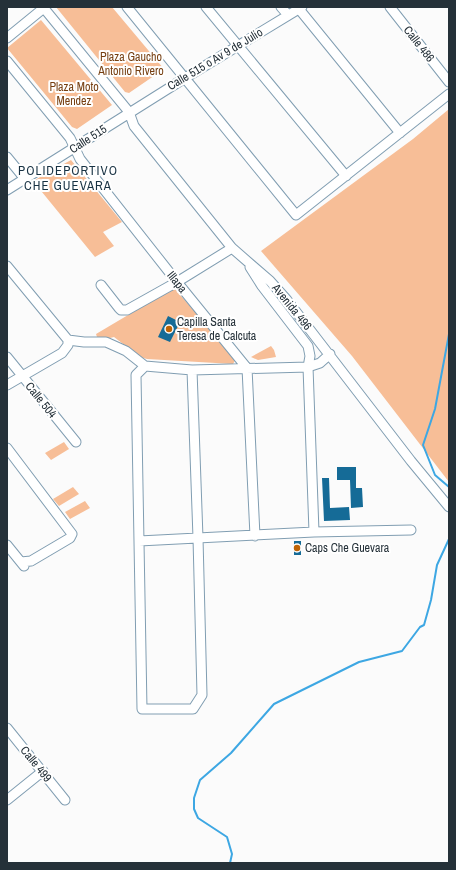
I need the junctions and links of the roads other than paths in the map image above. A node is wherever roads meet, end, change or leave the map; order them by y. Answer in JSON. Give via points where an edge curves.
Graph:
{"nodes":[{"id":1,"x":44,"y":7,"type":"edge"},
{"id":2,"x":127,"y":7,"type":"edge"},
{"id":3,"x":206,"y":7,"type":"edge"},
{"id":4,"x":282,"y":7,"type":"edge"},
{"id":5,"x":390,"y":7,"type":"edge"},
{"id":6,"x":300,"y":8,"type":"edge"},
{"id":7,"x":288,"y":15,"type":"junction"},
{"id":8,"x":7,"y":38,"type":"edge"},
{"id":9,"x":238,"y":45,"type":"junction"},
{"id":10,"x":7,"y":61,"type":"edge"},
{"id":11,"x":185,"y":78,"type":"junction"},
{"id":12,"x":449,"y":82,"type":"edge"},
{"id":13,"x":449,"y":94,"type":"edge"},
{"id":14,"x":129,"y":112,"type":"junction"},
{"id":15,"x":400,"y":133,"type":"junction"},
{"id":16,"x":75,"y":148,"type":"junction"},
{"id":17,"x":7,"y":157,"type":"edge"},
{"id":18,"x":346,"y":176,"type":"junction"},
{"id":19,"x":25,"y":179,"type":"junction"},
{"id":20,"x":7,"y":190,"type":"edge"},
{"id":21,"x":232,"y":248,"type":"junction"},
{"id":22,"x":245,"y":259,"type":"junction"},
{"id":23,"x":7,"y":266,"type":"edge"},
{"id":24,"x":177,"y":282,"type":"junction"},
{"id":25,"x":101,"y":285,"type":"dead end"},
{"id":26,"x":68,"y":343,"type":"junction"},
{"id":27,"x":330,"y":354,"type":"junction"},
{"id":28,"x":7,"y":357,"type":"edge"},
{"id":29,"x":145,"y":366,"type":"junction"},
{"id":30,"x":308,"y":367,"type":"junction"},
{"id":31,"x":247,"y":368,"type":"junction"},
{"id":32,"x":192,"y":370,"type":"junction"},
{"id":33,"x":22,"y":376,"type":"junction"},
{"id":34,"x":7,"y":385,"type":"edge"},
{"id":35,"x":76,"y":442,"type":"dead end"},
{"id":36,"x":7,"y":448,"type":"edge"},
{"id":37,"x":449,"y":507,"type":"edge"},
{"id":38,"x":412,"y":530,"type":"dead end"},
{"id":39,"x":314,"y":532,"type":"junction"},
{"id":40,"x":255,"y":536,"type":"junction"},
{"id":41,"x":198,"y":538,"type":"junction"},
{"id":42,"x":139,"y":541,"type":"junction"},
{"id":43,"x":7,"y":545,"type":"edge"},
{"id":44,"x":7,"y":728,"type":"edge"},
{"id":45,"x":43,"y":771,"type":"junction"},
{"id":46,"x":7,"y":800,"type":"edge"},
{"id":47,"x":65,"y":800,"type":"dead end"}],
"edges":[{"from":1,"to":8,"type":"street"},
{"from":1,"to":14,"type":"street","name":"Avenida 496"},
{"from":2,"to":11,"type":"street"},
{"from":3,"to":9,"type":"street"},
{"from":4,"to":7,"type":"street"},
{"from":5,"to":12,"type":"street","name":"Calle 486"},
{"from":6,"to":7,"type":"street","name":"Calle 515 o Av 9 de Julio"},
{"from":6,"to":15,"type":"street"},
{"from":7,"to":9,"type":"street","name":"Calle 515 o Av 9 de Julio"},
{"from":9,"to":11,"type":"street","name":"Calle 515 o Av 9 de Julio"},
{"from":9,"to":18,"type":"street"},
{"from":10,"to":16,"type":"street","name":"Illapa","via":[[70,138]]},
{"from":11,"to":14,"type":"street","name":"Calle 515 o Av 9 de Julio"},
{"from":11,"to":18,"type":"street","via":[[296,215]]},
{"from":13,"to":15,"type":"street"},
{"from":14,"to":16,"type":"street","name":"Calle 515"},
{"from":14,"to":21,"type":"street","name":"Avenida 496","via":[[134,126]]},
{"from":15,"to":18,"type":"street"},
{"from":16,"to":19,"type":"street","name":"Calle 515"},
{"from":16,"to":24,"type":"street","name":"Illapa","via":[[80,159]]},
{"from":17,"to":19,"type":"street"},
{"from":19,"to":20,"type":"street","name":"Calle 515"},
{"from":21,"to":22,"type":"street","name":"Avenida 496"},
{"from":21,"to":24,"type":"street"},
{"from":22,"to":27,"type":"street","name":"Avenida 496","via":[[279,290]]},
{"from":22,"to":30,"type":"street","via":[[262,286],[308,346]]},
{"from":23,"to":26,"type":"street"},
{"from":24,"to":25,"type":"street","via":[[127,310],[121,310]]},
{"from":24,"to":31,"type":"street","name":"Illapa"},
{"from":26,"to":29,"type":"street","via":[[106,342],[126,351]]},
{"from":26,"to":33,"type":"street","via":[[62,352]]},
{"from":27,"to":30,"type":"street","via":[[320,363]]},
{"from":27,"to":37,"type":"street","name":"Avenida 496"},
{"from":28,"to":33,"type":"street","name":"Calle 504"},
{"from":29,"to":32,"type":"street"},
{"from":29,"to":42,"type":"street","via":[[136,375]]},
{"from":30,"to":31,"type":"street"},
{"from":30,"to":39,"type":"street"},
{"from":31,"to":32,"type":"street"},
{"from":31,"to":40,"type":"street"},
{"from":32,"to":41,"type":"street"},
{"from":33,"to":34,"type":"street"},
{"from":33,"to":35,"type":"street","name":"Calle 504"},
{"from":36,"to":43,"type":"street","via":[[72,534],[70,538],[23,564]]},
{"from":38,"to":39,"type":"street"},
{"from":39,"to":40,"type":"street"},
{"from":40,"to":41,"type":"street"},
{"from":41,"to":42,"type":"street"},
{"from":41,"to":42,"type":"street","via":[[202,695],[193,709],[142,709]]},
{"from":44,"to":45,"type":"street","name":"Calle 499"},
{"from":45,"to":46,"type":"street"},
{"from":45,"to":47,"type":"street","name":"Calle 499"}]}
